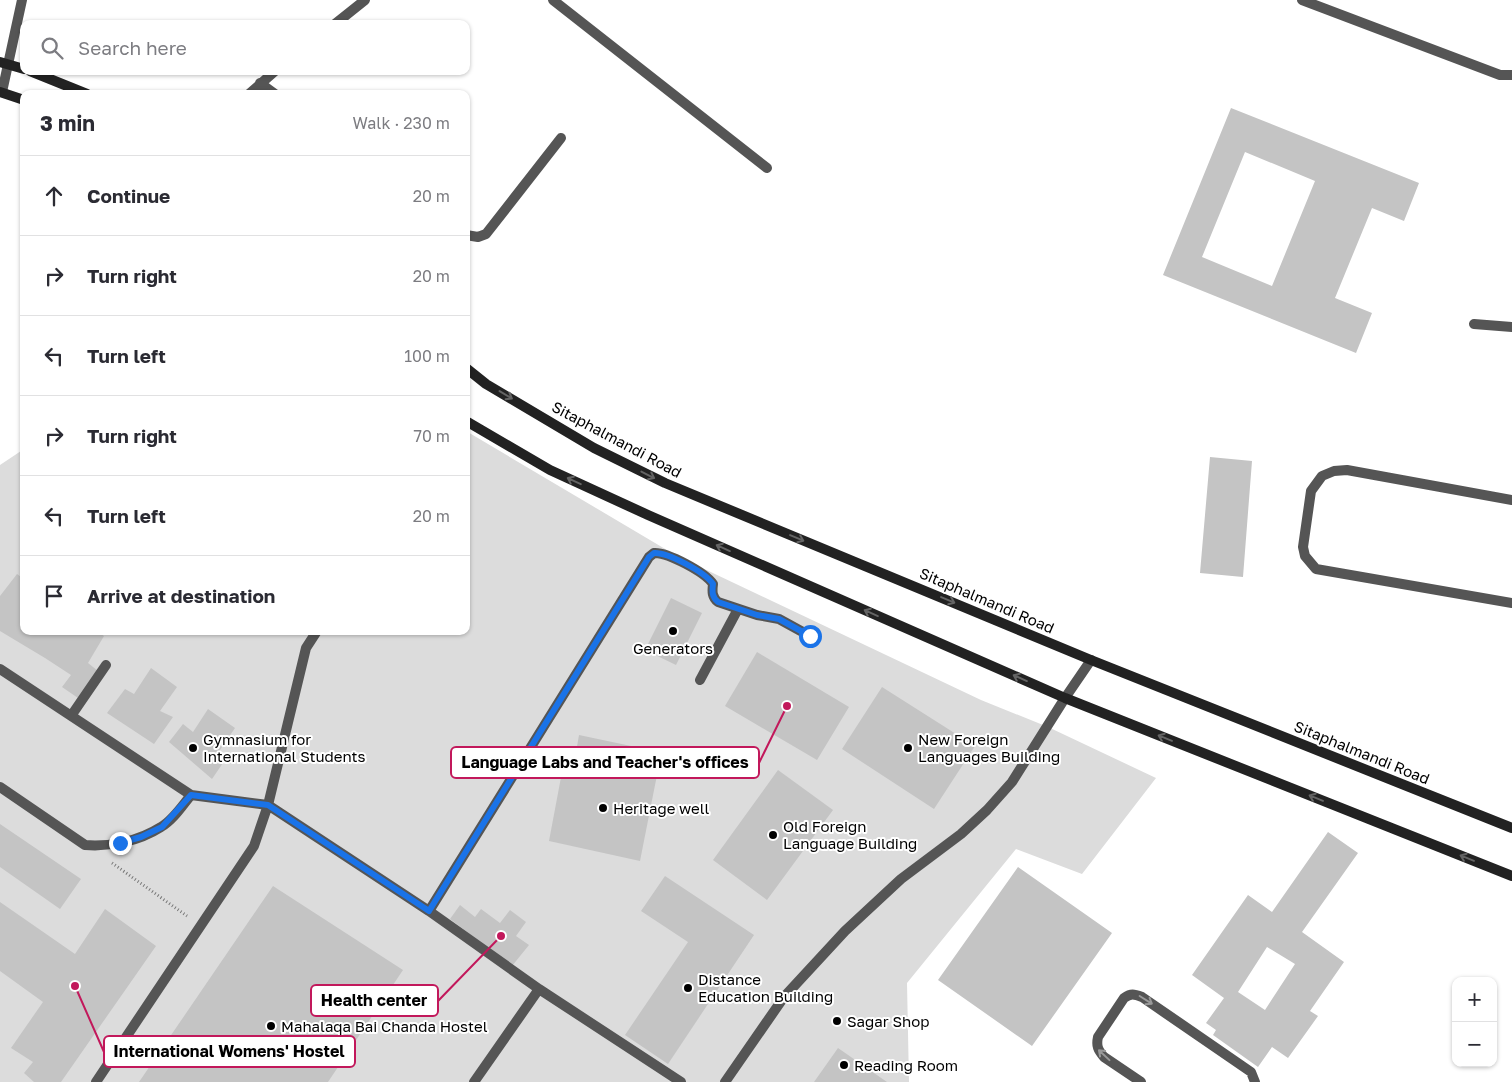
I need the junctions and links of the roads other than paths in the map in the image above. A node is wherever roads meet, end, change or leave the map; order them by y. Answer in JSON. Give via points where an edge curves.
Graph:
{"nodes":[{"id":1,"x":22,"y":0,"type":"edge"},
{"id":2,"x":365,"y":0,"type":"edge"},
{"id":3,"x":553,"y":0,"type":"edge"},
{"id":4,"x":1302,"y":0,"type":"edge"},
{"id":5,"x":340,"y":20,"type":"edge"},
{"id":6,"x":4,"y":63,"type":"edge"},
{"id":7,"x":20,"y":68,"type":"edge"},
{"id":8,"x":40,"y":75,"type":"edge"},
{"id":9,"x":270,"y":75,"type":"edge"},
{"id":10,"x":1512,"y":75,"type":"edge"},
{"id":11,"x":260,"y":83,"type":"junction"},
{"id":12,"x":77,"y":90,"type":"edge"},
{"id":13,"x":253,"y":90,"type":"edge"},
{"id":14,"x":270,"y":90,"type":"edge"},
{"id":15,"x":1,"y":92,"type":"edge"},
{"id":16,"x":20,"y":99,"type":"edge"},
{"id":17,"x":561,"y":138,"type":"dead end"},
{"id":18,"x":767,"y":168,"type":"dead end"},
{"id":19,"x":470,"y":236,"type":"edge"},
{"id":20,"x":1474,"y":324,"type":"dead end"},
{"id":21,"x":1512,"y":327,"type":"edge"},
{"id":22,"x":470,"y":371,"type":"edge"},
{"id":23,"x":470,"y":423,"type":"edge"},
{"id":24,"x":1512,"y":500,"type":"edge"},
{"id":25,"x":1512,"y":603,"type":"edge"},
{"id":26,"x":738,"y":609,"type":"junction"},
{"id":27,"x":314,"y":635,"type":"edge"},
{"id":28,"x":810,"y":636,"type":"dead end"},
{"id":29,"x":1091,"y":660,"type":"junction"},
{"id":30,"x":106,"y":665,"type":"dead end"},
{"id":31,"x":0,"y":669,"type":"edge"},
{"id":32,"x":700,"y":680,"type":"dead end"},
{"id":33,"x":1065,"y":698,"type":"junction"},
{"id":34,"x":70,"y":716,"type":"junction"},
{"id":35,"x":0,"y":787,"type":"edge"},
{"id":36,"x":191,"y":795,"type":"junction"},
{"id":37,"x":268,"y":805,"type":"junction"},
{"id":38,"x":1512,"y":828,"type":"edge"},
{"id":39,"x":1512,"y":876,"type":"edge"},
{"id":40,"x":429,"y":911,"type":"junction"},
{"id":41,"x":539,"y":989,"type":"junction"},
{"id":42,"x":96,"y":1082,"type":"edge"},
{"id":43,"x":474,"y":1082,"type":"edge"},
{"id":44,"x":681,"y":1082,"type":"edge"},
{"id":45,"x":725,"y":1082,"type":"edge"},
{"id":46,"x":1141,"y":1082,"type":"edge"},
{"id":47,"x":1255,"y":1082,"type":"edge"}],
"edges":[{"from":1,"to":6,"type":"street"},
{"from":2,"to":5,"type":"street"},
{"from":3,"to":18,"type":"street"},
{"from":4,"to":10,"type":"street","via":[[1500,75]]},
{"from":6,"to":7,"type":"main road"},
{"from":6,"to":15,"type":"street"},
{"from":8,"to":12,"type":"main road"},
{"from":9,"to":11,"type":"street"},
{"from":11,"to":13,"type":"street"},
{"from":11,"to":14,"type":"street"},
{"from":15,"to":16,"type":"main road"},
{"from":17,"to":19,"type":"street","via":[[486,234]]},
{"from":20,"to":21,"type":"street"},
{"from":22,"to":29,"type":"main road","name":"Sitaphalmandi Road","one_way":true,"via":[[594,448],[665,483]]},
{"from":33,"to":23,"type":"main road","one_way":true,"via":[[550,470]]},
{"from":24,"to":25,"type":"street","via":[[1347,470],[1334,471],[1322,476],[1311,491],[1303,547],[1305,556],[1316,569]]},
{"from":26,"to":28,"type":"street","via":[[779,619]]},
{"from":26,"to":32,"type":"street"},
{"from":26,"to":40,"type":"street","via":[[714,598],[713,584],[707,576],[665,554],[654,553],[649,557]]},
{"from":27,"to":37,"type":"street","via":[[306,648]]},
{"from":29,"to":33,"type":"street"},
{"from":29,"to":38,"type":"main road","name":"Sitaphalmandi Road"},
{"from":30,"to":34,"type":"street"},
{"from":31,"to":34,"type":"street"},
{"from":39,"to":33,"type":"main road","one_way":true},
{"from":33,"to":45,"type":"street","via":[[1012,782],[961,834],[900,878],[846,930],[784,997]]},
{"from":34,"to":36,"type":"street"},
{"from":35,"to":36,"type":"street","via":[[85,844],[101,846],[120,843],[162,827]]},
{"from":36,"to":37,"type":"street"},
{"from":37,"to":40,"type":"street"},
{"from":37,"to":42,"type":"street","via":[[254,846]]},
{"from":40,"to":41,"type":"street"},
{"from":41,"to":43,"type":"street"},
{"from":41,"to":44,"type":"street"},
{"from":46,"to":47,"type":"street","one_way":true,"via":[[1104,1057],[1096,1044],[1129,994],[1142,997],[1252,1072]]}]}
